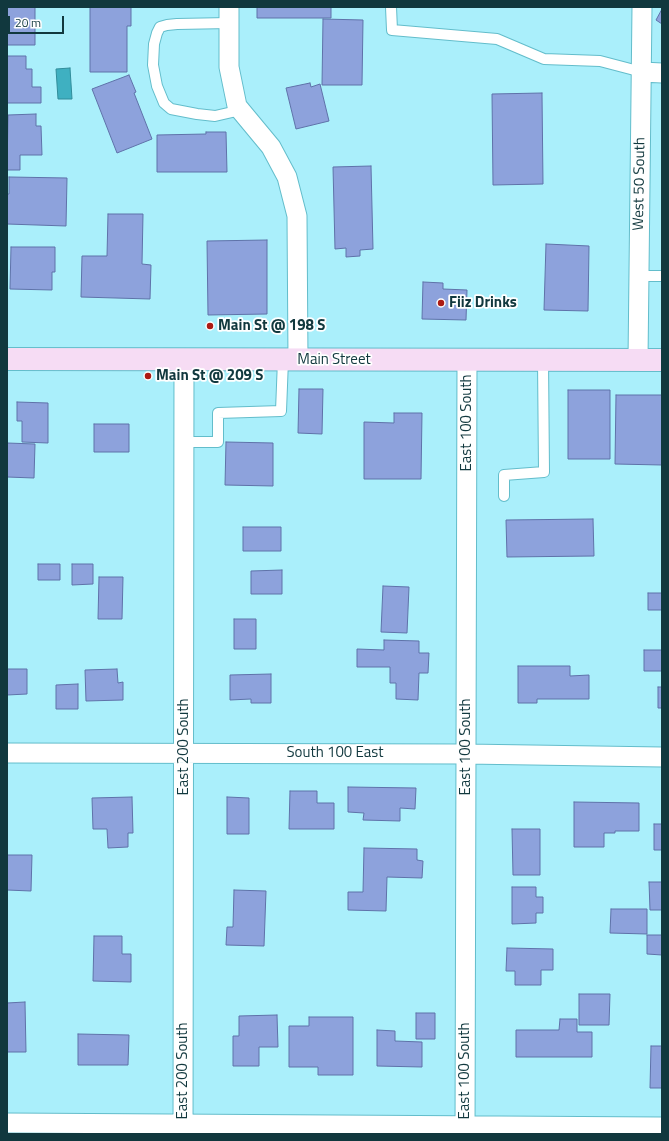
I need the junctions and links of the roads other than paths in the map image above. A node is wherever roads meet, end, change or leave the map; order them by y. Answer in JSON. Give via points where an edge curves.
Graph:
{"nodes":[{"id":1,"x":391,"y":7,"type":"edge"},
{"id":2,"x":642,"y":7,"type":"edge"},
{"id":3,"x":229,"y":15,"type":"edge"},
{"id":4,"x":642,"y":72,"type":"junction"},
{"id":5,"x":662,"y":73,"type":"edge"},
{"id":6,"x":241,"y":110,"type":"junction"},
{"id":7,"x":639,"y":276,"type":"junction"},
{"id":8,"x":662,"y":276,"type":"edge"},
{"id":9,"x":7,"y":359,"type":"edge"},
{"id":10,"x":184,"y":359,"type":"junction"},
{"id":11,"x":291,"y":360,"type":"junction"},
{"id":12,"x":467,"y":360,"type":"junction"},
{"id":13,"x":542,"y":360,"type":"junction"},
{"id":14,"x":638,"y":360,"type":"junction"},
{"id":15,"x":662,"y":360,"type":"edge"},
{"id":16,"x":184,"y":442,"type":"junction"},
{"id":17,"x":504,"y":496,"type":"dead end"},
{"id":18,"x":7,"y":753,"type":"edge"},
{"id":19,"x":184,"y":753,"type":"junction"},
{"id":20,"x":466,"y":754,"type":"junction"},
{"id":21,"x":662,"y":757,"type":"edge"},
{"id":22,"x":7,"y":1124,"type":"edge"},
{"id":23,"x":662,"y":1127,"type":"edge"},
{"id":24,"x":183,"y":1129,"type":"edge"},
{"id":25,"x":465,"y":1130,"type":"edge"}],
"edges":[{"from":1,"to":4,"type":"lane","via":[[392,30],[497,39],[544,58],[600,61]]},
{"from":2,"to":4,"type":"street","name":"West 50 South"},
{"from":3,"to":6,"type":"street","via":[[229,67],[237,106]]},
{"from":3,"to":6,"type":"lane","via":[[160,27],[154,44],[153,65],[157,86],[164,103],[171,109],[215,116]]},
{"from":4,"to":5,"type":"street"},
{"from":4,"to":7,"type":"street","name":"West 50 South"},
{"from":6,"to":11,"type":"street","via":[[271,147],[284,171],[298,216]]},
{"from":7,"to":8,"type":"lane"},
{"from":7,"to":14,"type":"street","name":"West 50 South"},
{"from":9,"to":10,"type":"main road","name":"Main Street"},
{"from":10,"to":11,"type":"main road","name":"Main Street"},
{"from":10,"to":16,"type":"street","name":"East 200 South"},
{"from":11,"to":12,"type":"main road","name":"Main Street"},
{"from":11,"to":16,"type":"lane","via":[[281,411],[218,413],[218,442]]},
{"from":12,"to":13,"type":"main road","name":"Main Street"},
{"from":12,"to":20,"type":"street","name":"East 100 South"},
{"from":13,"to":14,"type":"main road","name":"Main Street"},
{"from":13,"to":17,"type":"lane","via":[[544,472],[504,474]]},
{"from":14,"to":15,"type":"main road","name":"Main Street"},
{"from":16,"to":19,"type":"street","name":"East 200 South"},
{"from":18,"to":19,"type":"street","name":"South 100 East"},
{"from":19,"to":20,"type":"street","name":"South 100 East"},
{"from":19,"to":24,"type":"street","name":"East 200 South"},
{"from":20,"to":21,"type":"street","name":"South 100 East"},
{"from":20,"to":25,"type":"street","name":"East 100 South"},
{"from":22,"to":24,"type":"street"},
{"from":23,"to":25,"type":"street"},
{"from":24,"to":25,"type":"street"}]}
